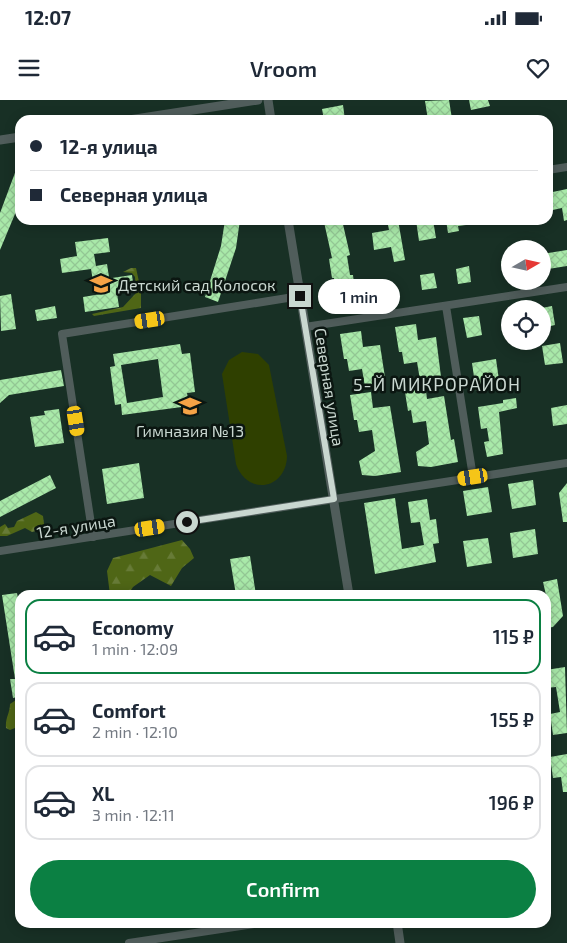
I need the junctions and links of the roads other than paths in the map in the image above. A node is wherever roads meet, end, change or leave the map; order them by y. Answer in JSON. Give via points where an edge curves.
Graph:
{"nodes":[{"id":1,"x":258,"y":100,"type":"edge"},
{"id":2,"x":268,"y":100,"type":"edge"},
{"id":3,"x":161,"y":115,"type":"edge"},
{"id":4,"x":270,"y":115,"type":"edge"},
{"id":5,"x":15,"y":138,"type":"edge"},
{"id":6,"x":0,"y":140,"type":"edge"},
{"id":7,"x":567,"y":167,"type":"edge"},
{"id":8,"x":553,"y":169,"type":"edge"},
{"id":9,"x":289,"y":225,"type":"edge"},
{"id":10,"x":567,"y":287,"type":"edge"},
{"id":11,"x":300,"y":296,"type":"junction"},
{"id":12,"x":446,"y":306,"type":"junction"},
{"id":13,"x":305,"y":327,"type":"junction"},
{"id":14,"x":567,"y":463,"type":"edge"},
{"id":15,"x":473,"y":477,"type":"junction"},
{"id":16,"x":334,"y":499,"type":"junction"},
{"id":17,"x":93,"y":537,"type":"junction"},
{"id":18,"x":0,"y":551,"type":"edge"},
{"id":19,"x":348,"y":590,"type":"edge"},
{"id":20,"x":228,"y":928,"type":"edge"},
{"id":21,"x":398,"y":928,"type":"edge"},
{"id":22,"x":129,"y":943,"type":"edge"},
{"id":23,"x":400,"y":943,"type":"edge"}],
"edges":[{"from":1,"to":3,"type":"street"},
{"from":2,"to":4,"type":"street"},
{"from":5,"to":6,"type":"street"},
{"from":7,"to":8,"type":"street"},
{"from":9,"to":11,"type":"street","name":"Северная улица"},
{"from":10,"to":12,"type":"street"},
{"from":11,"to":13,"type":"street","name":"Северная улица"},
{"from":11,"to":17,"type":"street","via":[[62,334]]},
{"from":12,"to":13,"type":"street"},
{"from":12,"to":15,"type":"street"},
{"from":13,"to":16,"type":"street","name":"Северная улица"},
{"from":14,"to":15,"type":"street","name":"12-я улица"},
{"from":15,"to":16,"type":"street","name":"12-я улица"},
{"from":16,"to":17,"type":"street","name":"12-я улица"},
{"from":16,"to":19,"type":"street","name":"Северная улица"},
{"from":17,"to":18,"type":"street","name":"12-я улица"},
{"from":20,"to":22,"type":"street"},
{"from":21,"to":23,"type":"street"}]}
